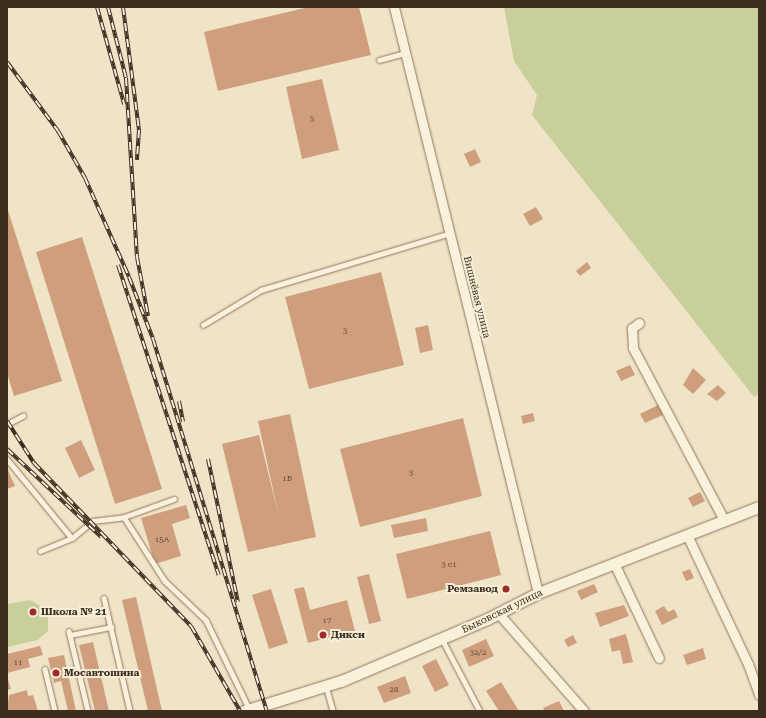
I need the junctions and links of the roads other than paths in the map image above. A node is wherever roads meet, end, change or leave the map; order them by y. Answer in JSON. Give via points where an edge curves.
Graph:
{"nodes":[{"id":1,"x":394,"y":7,"type":"edge"},
{"id":2,"x":406,"y":53,"type":"junction"},
{"id":3,"x":379,"y":60,"type":"dead end"},
{"id":4,"x":450,"y":233,"type":"junction"},
{"id":5,"x":639,"y":323,"type":"dead end"},
{"id":6,"x":203,"y":325,"type":"dead end"},
{"id":7,"x":23,"y":416,"type":"dead end"},
{"id":8,"x":7,"y":424,"type":"edge"},
{"id":9,"x":7,"y":459,"type":"edge"},
{"id":10,"x":174,"y":499,"type":"dead end"},
{"id":11,"x":759,"y":507,"type":"edge"},
{"id":12,"x":124,"y":517,"type":"junction"},
{"id":13,"x":724,"y":520,"type":"junction"},
{"id":14,"x":687,"y":535,"type":"junction"},
{"id":15,"x":72,"y":538,"type":"junction"},
{"id":16,"x":40,"y":551,"type":"dead end"},
{"id":17,"x":614,"y":563,"type":"junction"},
{"id":18,"x":538,"y":593,"type":"junction"},
{"id":19,"x":104,"y":598,"type":"dead end"},
{"id":20,"x":498,"y":613,"type":"junction"},
{"id":21,"x":111,"y":627,"type":"junction"},
{"id":22,"x":442,"y":639,"type":"junction"},
{"id":23,"x":659,"y":658,"type":"dead end"},
{"id":24,"x":45,"y":669,"type":"dead end"},
{"id":25,"x":326,"y":686,"type":"junction"},
{"id":26,"x":759,"y":695,"type":"edge"},
{"id":27,"x":247,"y":710,"type":"edge"},
{"id":28,"x":55,"y":711,"type":"edge"},
{"id":29,"x":88,"y":711,"type":"edge"},
{"id":30,"x":130,"y":711,"type":"edge"},
{"id":31,"x":333,"y":711,"type":"edge"},
{"id":32,"x":480,"y":711,"type":"edge"},
{"id":33,"x":584,"y":711,"type":"edge"}],
"edges":[{"from":1,"to":2,"type":"street","name":"Вишнёвая улица"},
{"from":2,"to":3,"type":"lane"},
{"from":2,"to":4,"type":"street","name":"Вишнёвая улица"},
{"from":4,"to":6,"type":"lane","via":[[262,290]]},
{"from":4,"to":18,"type":"street","name":"Вишнёвая улица"},
{"from":5,"to":13,"type":"street","via":[[632,328],[633,348]]},
{"from":7,"to":8,"type":"lane"},
{"from":9,"to":15,"type":"lane"},
{"from":10,"to":12,"type":"lane"},
{"from":11,"to":13,"type":"street","name":"Быковская улица"},
{"from":12,"to":15,"type":"lane","via":[[93,521]]},
{"from":12,"to":27,"type":"lane","via":[[165,580],[206,620]]},
{"from":13,"to":14,"type":"street","name":"Быковская улица"},
{"from":14,"to":17,"type":"street","name":"Быковская улица"},
{"from":14,"to":26,"type":"street","via":[[748,664]]},
{"from":15,"to":16,"type":"lane"},
{"from":17,"to":18,"type":"street","name":"Быковская улица"},
{"from":17,"to":23,"type":"street"},
{"from":18,"to":20,"type":"street","name":"Быковская улица"},
{"from":19,"to":21,"type":"lane"},
{"from":20,"to":22,"type":"street","name":"Быковская улица"},
{"from":20,"to":33,"type":"street"},
{"from":21,"to":29,"type":"lane","via":[[70,633]]},
{"from":21,"to":30,"type":"lane"},
{"from":22,"to":25,"type":"street","name":"Быковская улица"},
{"from":22,"to":32,"type":"lane"},
{"from":24,"to":28,"type":"lane"},
{"from":25,"to":27,"type":"street","name":"Быковская улица"},
{"from":25,"to":31,"type":"lane"}]}
